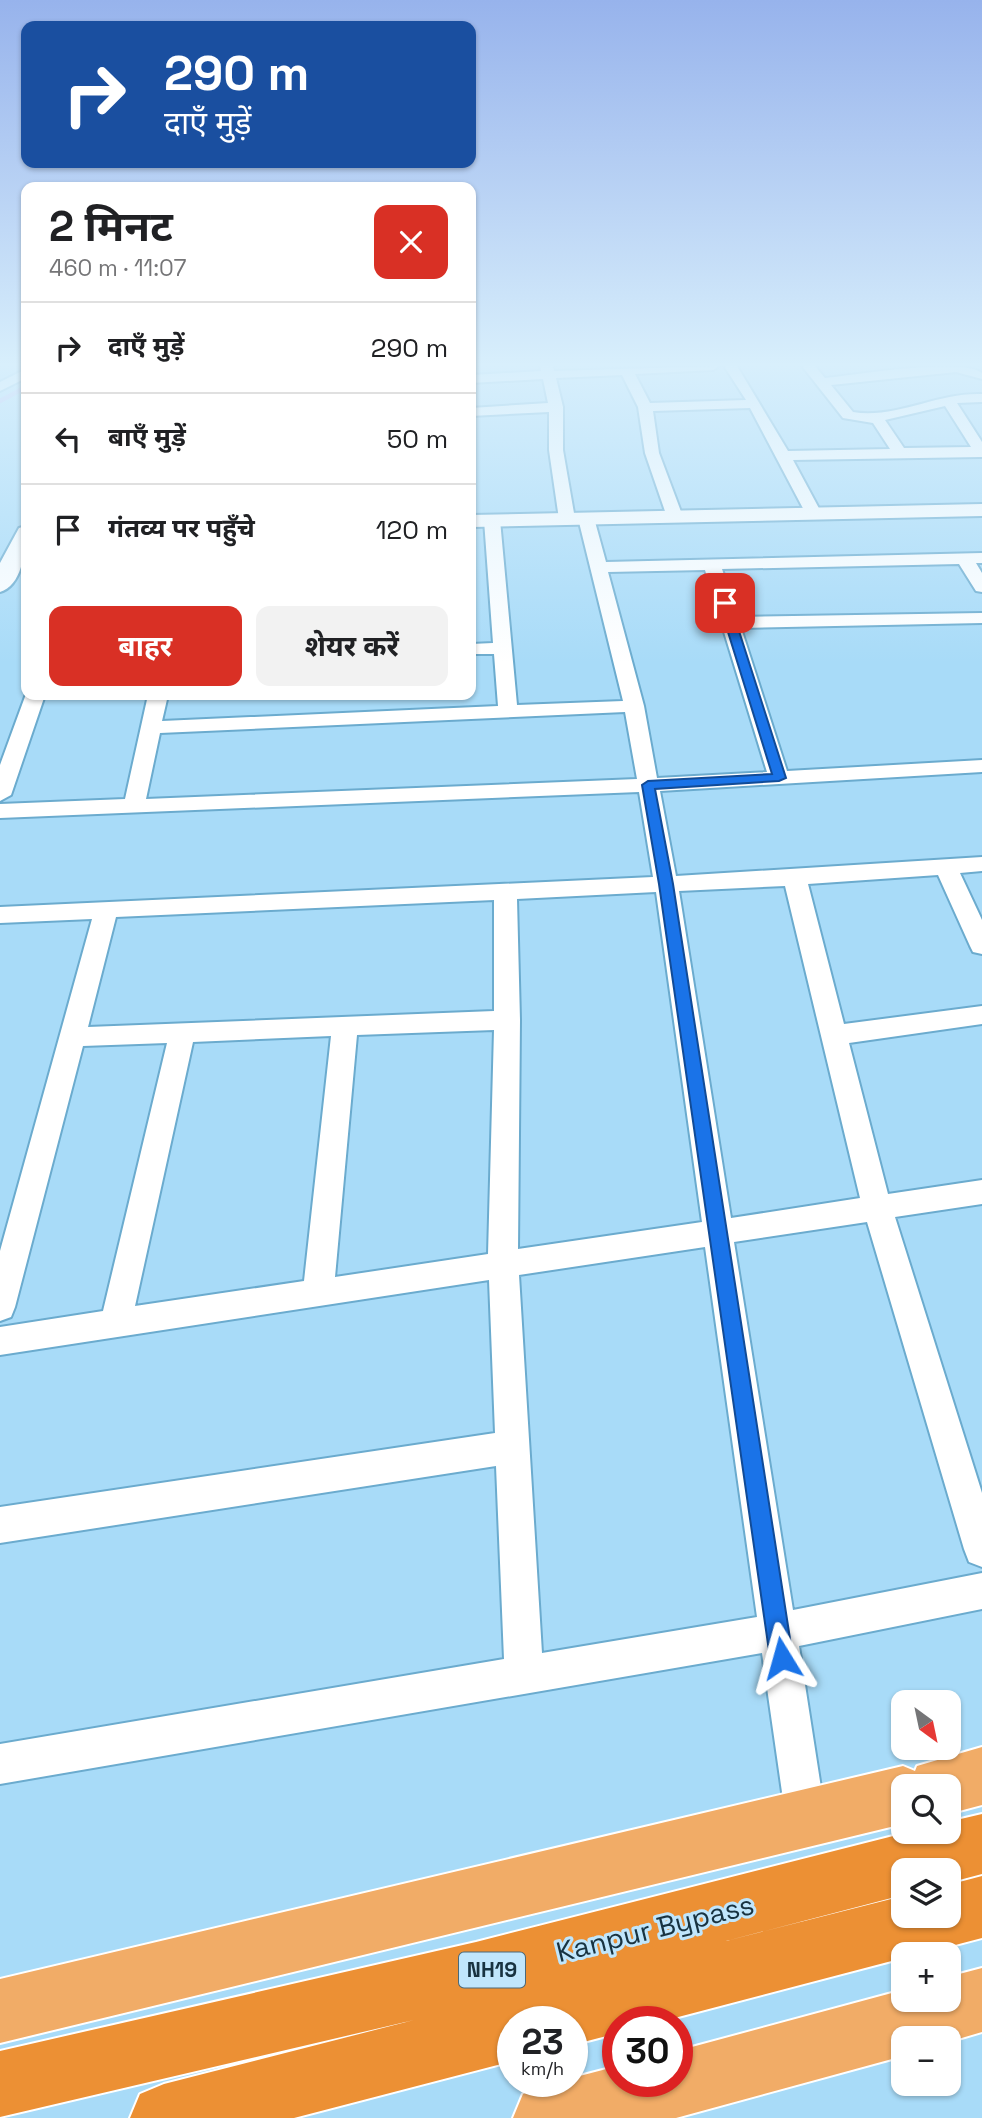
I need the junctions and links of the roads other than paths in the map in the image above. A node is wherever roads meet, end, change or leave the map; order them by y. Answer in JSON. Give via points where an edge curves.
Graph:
{"nodes":[{"id":1,"x":561,"y":465,"type":"edge"},
{"id":2,"x":656,"y":465,"type":"edge"},
{"id":3,"x":786,"y":465,"type":"edge"},
{"id":4,"x":982,"y":510,"type":"edge"},
{"id":5,"x":814,"y":514,"type":"junction"},
{"id":6,"x":675,"y":517,"type":"junction"},
{"id":7,"x":577,"y":518,"type":"junction"},
{"id":8,"x":492,"y":520,"type":"junction"},
{"id":9,"x":476,"y":521,"type":"edge"},
{"id":10,"x":0,"y":533,"type":"edge"},
{"id":11,"x":21,"y":533,"type":"edge"},
{"id":12,"x":21,"y":543,"type":"edge"},
{"id":13,"x":973,"y":559,"type":"edge"},
{"id":14,"x":712,"y":564,"type":"junction"},
{"id":15,"x":600,"y":567,"type":"junction"},
{"id":16,"x":0,"y":584,"type":"edge"},
{"id":17,"x":982,"y":587,"type":"edge"},
{"id":18,"x":982,"y":618,"type":"edge"},
{"id":19,"x":731,"y":622,"type":"junction"},
{"id":20,"x":502,"y":648,"type":"junction"},
{"id":21,"x":476,"y":649,"type":"edge"},
{"id":22,"x":34,"y":700,"type":"edge"},
{"id":23,"x":157,"y":700,"type":"edge"},
{"id":24,"x":634,"y":706,"type":"junction"},
{"id":25,"x":508,"y":711,"type":"junction"},
{"id":26,"x":151,"y":727,"type":"junction"},
{"id":27,"x":982,"y":766,"type":"edge"},
{"id":28,"x":779,"y":778,"type":"junction"},
{"id":29,"x":648,"y":785,"type":"junction"},
{"id":30,"x":134,"y":806,"type":"junction"},
{"id":31,"x":2,"y":811,"type":"edge"},
{"id":32,"x":982,"y":864,"type":"edge"},
{"id":33,"x":945,"y":866,"type":"junction"},
{"id":34,"x":795,"y":878,"type":"junction"},
{"id":35,"x":666,"y":884,"type":"junction"},
{"id":36,"x":505,"y":892,"type":"junction"},
{"id":37,"x":106,"y":911,"type":"junction"},
{"id":38,"x":0,"y":915,"type":"edge"},
{"id":39,"x":982,"y":946,"type":"edge"},
{"id":40,"x":982,"y":1015,"type":"edge"},
{"id":41,"x":507,"y":1020,"type":"junction"},
{"id":42,"x":345,"y":1026,"type":"junction"},
{"id":43,"x":182,"y":1033,"type":"junction"},
{"id":44,"x":834,"y":1035,"type":"junction"},
{"id":45,"x":74,"y":1037,"type":"junction"},
{"id":46,"x":982,"y":1192,"type":"edge"},
{"id":47,"x":877,"y":1208,"type":"junction"},
{"id":48,"x":718,"y":1233,"type":"junction"},
{"id":49,"x":503,"y":1266,"type":"junction"},
{"id":50,"x":318,"y":1294,"type":"junction"},
{"id":51,"x":0,"y":1307,"type":"edge"},
{"id":52,"x":116,"y":1324,"type":"junction"},
{"id":53,"x":0,"y":1341,"type":"edge"},
{"id":54,"x":512,"y":1447,"type":"junction"},
{"id":55,"x":0,"y":1525,"type":"edge"},
{"id":56,"x":982,"y":1549,"type":"edge"},
{"id":57,"x":982,"y":1591,"type":"edge"},
{"id":58,"x":778,"y":1632,"type":"junction"},
{"id":59,"x":524,"y":1675,"type":"junction"},
{"id":60,"x":0,"y":1764,"type":"edge"},
{"id":61,"x":982,"y":1776,"type":"edge"},
{"id":62,"x":961,"y":1781,"type":"edge"},
{"id":63,"x":891,"y":1799,"type":"edge"},
{"id":64,"x":806,"y":1820,"type":"junction"},
{"id":65,"x":982,"y":1844,"type":"edge"},
{"id":66,"x":982,"y":1907,"type":"edge"},
{"id":67,"x":961,"y":1912,"type":"edge"},
{"id":68,"x":900,"y":1928,"type":"edge"},
{"id":69,"x":982,"y":2000,"type":"edge"},
{"id":70,"x":588,"y":2008,"type":"edge"},
{"id":71,"x":0,"y":2011,"type":"edge"},
{"id":72,"x":497,"y":2032,"type":"edge"},
{"id":73,"x":0,"y":2084,"type":"edge"},
{"id":74,"x":164,"y":2118,"type":"edge"},
{"id":75,"x":547,"y":2118,"type":"edge"}],
"edges":[{"from":1,"to":7,"type":"street"},
{"from":2,"to":6,"type":"street"},
{"from":3,"to":5,"type":"street"},
{"from":4,"to":5,"type":"street"},
{"from":5,"to":6,"type":"street"},
{"from":6,"to":7,"type":"street"},
{"from":7,"to":8,"type":"street"},
{"from":7,"to":15,"type":"street"},
{"from":8,"to":9,"type":"street"},
{"from":8,"to":20,"type":"street"},
{"from":10,"to":11,"type":"street"},
{"from":12,"to":16,"type":"street"},
{"from":13,"to":14,"type":"street"},
{"from":13,"to":17,"type":"street"},
{"from":14,"to":15,"type":"street"},
{"from":14,"to":19,"type":"street"},
{"from":15,"to":24,"type":"street"},
{"from":18,"to":19,"type":"street"},
{"from":19,"to":28,"type":"street"},
{"from":20,"to":21,"type":"street"},
{"from":20,"to":25,"type":"street"},
{"from":22,"to":31,"type":"street"},
{"from":23,"to":26,"type":"street"},
{"from":24,"to":25,"type":"street"},
{"from":24,"to":29,"type":"street"},
{"from":25,"to":26,"type":"street"},
{"from":26,"to":30,"type":"street"},
{"from":27,"to":28,"type":"street"},
{"from":28,"to":29,"type":"street"},
{"from":29,"to":30,"type":"street"},
{"from":29,"to":35,"type":"street"},
{"from":30,"to":31,"type":"street"},
{"from":32,"to":33,"type":"street"},
{"from":33,"to":34,"type":"street"},
{"from":33,"to":39,"type":"street"},
{"from":34,"to":35,"type":"street"},
{"from":34,"to":44,"type":"street"},
{"from":35,"to":36,"type":"street"},
{"from":35,"to":48,"type":"street"},
{"from":36,"to":37,"type":"street"},
{"from":36,"to":41,"type":"street"},
{"from":37,"to":38,"type":"street"},
{"from":37,"to":45,"type":"street"},
{"from":40,"to":44,"type":"street"},
{"from":41,"to":42,"type":"street"},
{"from":41,"to":49,"type":"street"},
{"from":42,"to":43,"type":"street"},
{"from":42,"to":50,"type":"street"},
{"from":43,"to":45,"type":"street"},
{"from":43,"to":52,"type":"street"},
{"from":44,"to":47,"type":"street"},
{"from":45,"to":51,"type":"street"},
{"from":46,"to":47,"type":"street"},
{"from":47,"to":48,"type":"street"},
{"from":47,"to":56,"type":"street"},
{"from":48,"to":49,"type":"street"},
{"from":48,"to":58,"type":"street"},
{"from":49,"to":50,"type":"street"},
{"from":49,"to":54,"type":"street"},
{"from":50,"to":52,"type":"street"},
{"from":52,"to":53,"type":"street"},
{"from":54,"to":55,"type":"street"},
{"from":54,"to":59,"type":"street"},
{"from":57,"to":58,"type":"street"},
{"from":58,"to":59,"type":"street"},
{"from":58,"to":64,"type":"street"},
{"from":59,"to":60,"type":"street"},
{"from":61,"to":62,"type":"main road"},
{"from":63,"to":64,"type":"main road"},
{"from":64,"to":71,"type":"main road"},
{"from":65,"to":73,"type":"highway","name":"Kanpur Bypass","number":"NH19","via":[[476,1974]]},
{"from":66,"to":67,"type":"highway"},
{"from":68,"to":70,"type":"highway"},
{"from":69,"to":75,"type":"main road"},
{"from":72,"to":74,"type":"highway"}]}
